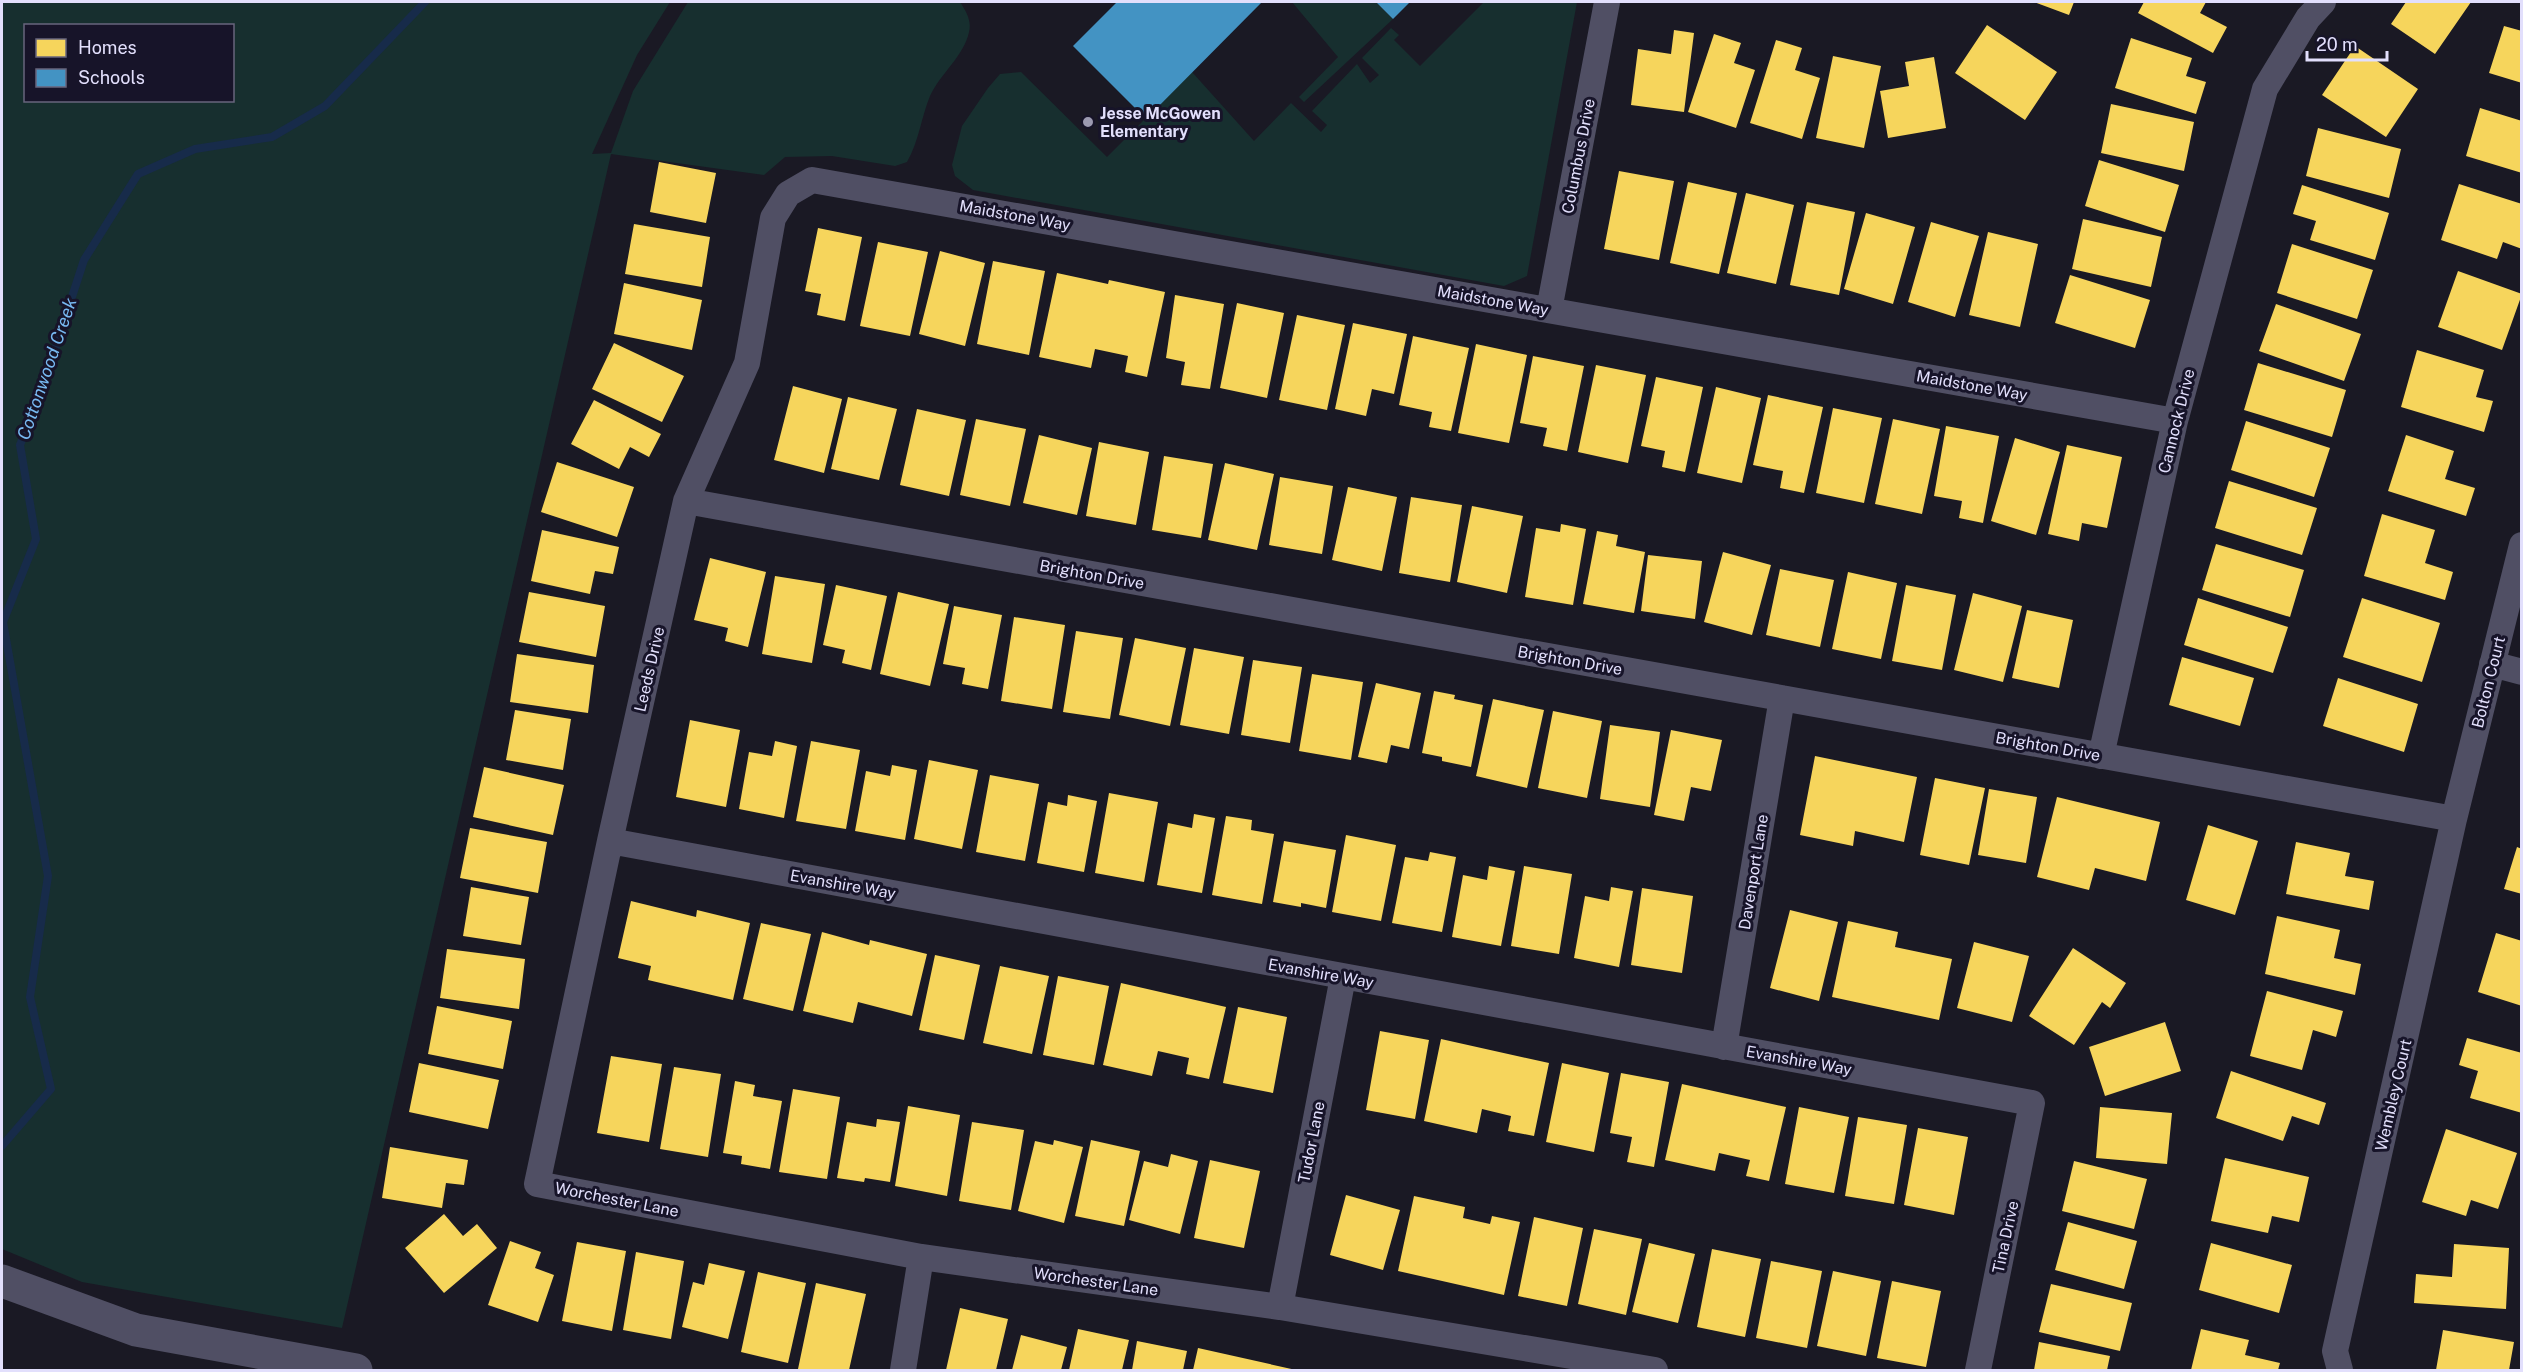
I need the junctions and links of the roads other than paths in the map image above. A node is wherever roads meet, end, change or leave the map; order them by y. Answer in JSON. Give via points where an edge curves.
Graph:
{"nodes":[{"id":1,"x":1607,"y":2,"type":"edge"},
{"id":2,"x":2323,"y":2,"type":"edge"},
{"id":3,"x":812,"y":180,"type":"joint"},
{"id":4,"x":1549,"y":310,"type":"junction"},
{"id":5,"x":2175,"y":421,"type":"junction"},
{"id":6,"x":686,"y":501,"type":"junction"},
{"id":7,"x":2522,"y":546,"type":"edge"},
{"id":8,"x":2492,"y":664,"type":"junction"},
{"id":9,"x":2522,"y":672,"type":"edge"},
{"id":10,"x":1782,"y":698,"type":"junction"},
{"id":11,"x":2101,"y":756,"type":"junction"},
{"id":12,"x":2454,"y":819,"type":"junction"},
{"id":13,"x":610,"y":842,"type":"junction"},
{"id":14,"x":1343,"y":976,"type":"junction"},
{"id":15,"x":1724,"y":1047,"type":"junction"},
{"id":16,"x":2032,"y":1103,"type":"joint"},
{"id":17,"x":537,"y":1184,"type":"joint"},
{"id":18,"x":921,"y":1257,"type":"junction"},
{"id":19,"x":2,"y":1281,"type":"edge"},
{"id":20,"x":1280,"y":1307,"type":"junction"},
{"id":21,"x":356,"y":1371,"type":"edge"},
{"id":22,"x":903,"y":1371,"type":"edge"},
{"id":23,"x":1656,"y":1371,"type":"edge"},
{"id":24,"x":1978,"y":1371,"type":"edge"},
{"id":25,"x":2340,"y":1371,"type":"edge"}],
"edges":[{"from":1,"to":4,"type":"street","name":"Columbus Drive"},
{"from":2,"to":5,"type":"street","name":"Cannock Drive","via":[[2308,18],[2265,89]]},
{"from":3,"to":4,"type":"street","name":"Maidstone Way"},
{"from":3,"to":6,"type":"street","name":"Leeds Drive","via":[[788,194],[773,218],[747,363]]},
{"from":4,"to":5,"type":"street","name":"Maidstone Way"},
{"from":5,"to":11,"type":"street","name":"Cannock Drive"},
{"from":6,"to":10,"type":"street","name":"Brighton Drive"},
{"from":6,"to":13,"type":"street","name":"Leeds Drive"},
{"from":7,"to":8,"type":"street","name":"Bolton Court"},
{"from":8,"to":9,"type":"street"},
{"from":8,"to":12,"type":"street","name":"Bolton Court"},
{"from":10,"to":11,"type":"street","name":"Brighton Drive"},
{"from":10,"to":15,"type":"street","name":"Davenport Lane"},
{"from":11,"to":12,"type":"street","name":"Brighton Drive"},
{"from":12,"to":25,"type":"street","name":"Wembley Court","via":[[2335,1351]]},
{"from":13,"to":14,"type":"street","name":"Evanshire Way"},
{"from":13,"to":17,"type":"street","name":"Leeds Drive"},
{"from":14,"to":15,"type":"street","name":"Evanshire Way"},
{"from":14,"to":20,"type":"street","name":"Tudor Lane"},
{"from":15,"to":16,"type":"street","name":"Evanshire Way"},
{"from":16,"to":24,"type":"street","name":"Tina Drive"},
{"from":17,"to":18,"type":"street","name":"Worchester Lane"},
{"from":18,"to":20,"type":"street","name":"Worchester Lane"},
{"from":18,"to":22,"type":"street"},
{"from":19,"to":21,"type":"street","via":[[136,1330]]},
{"from":20,"to":23,"type":"street","name":"Worchester Lane"}]}
